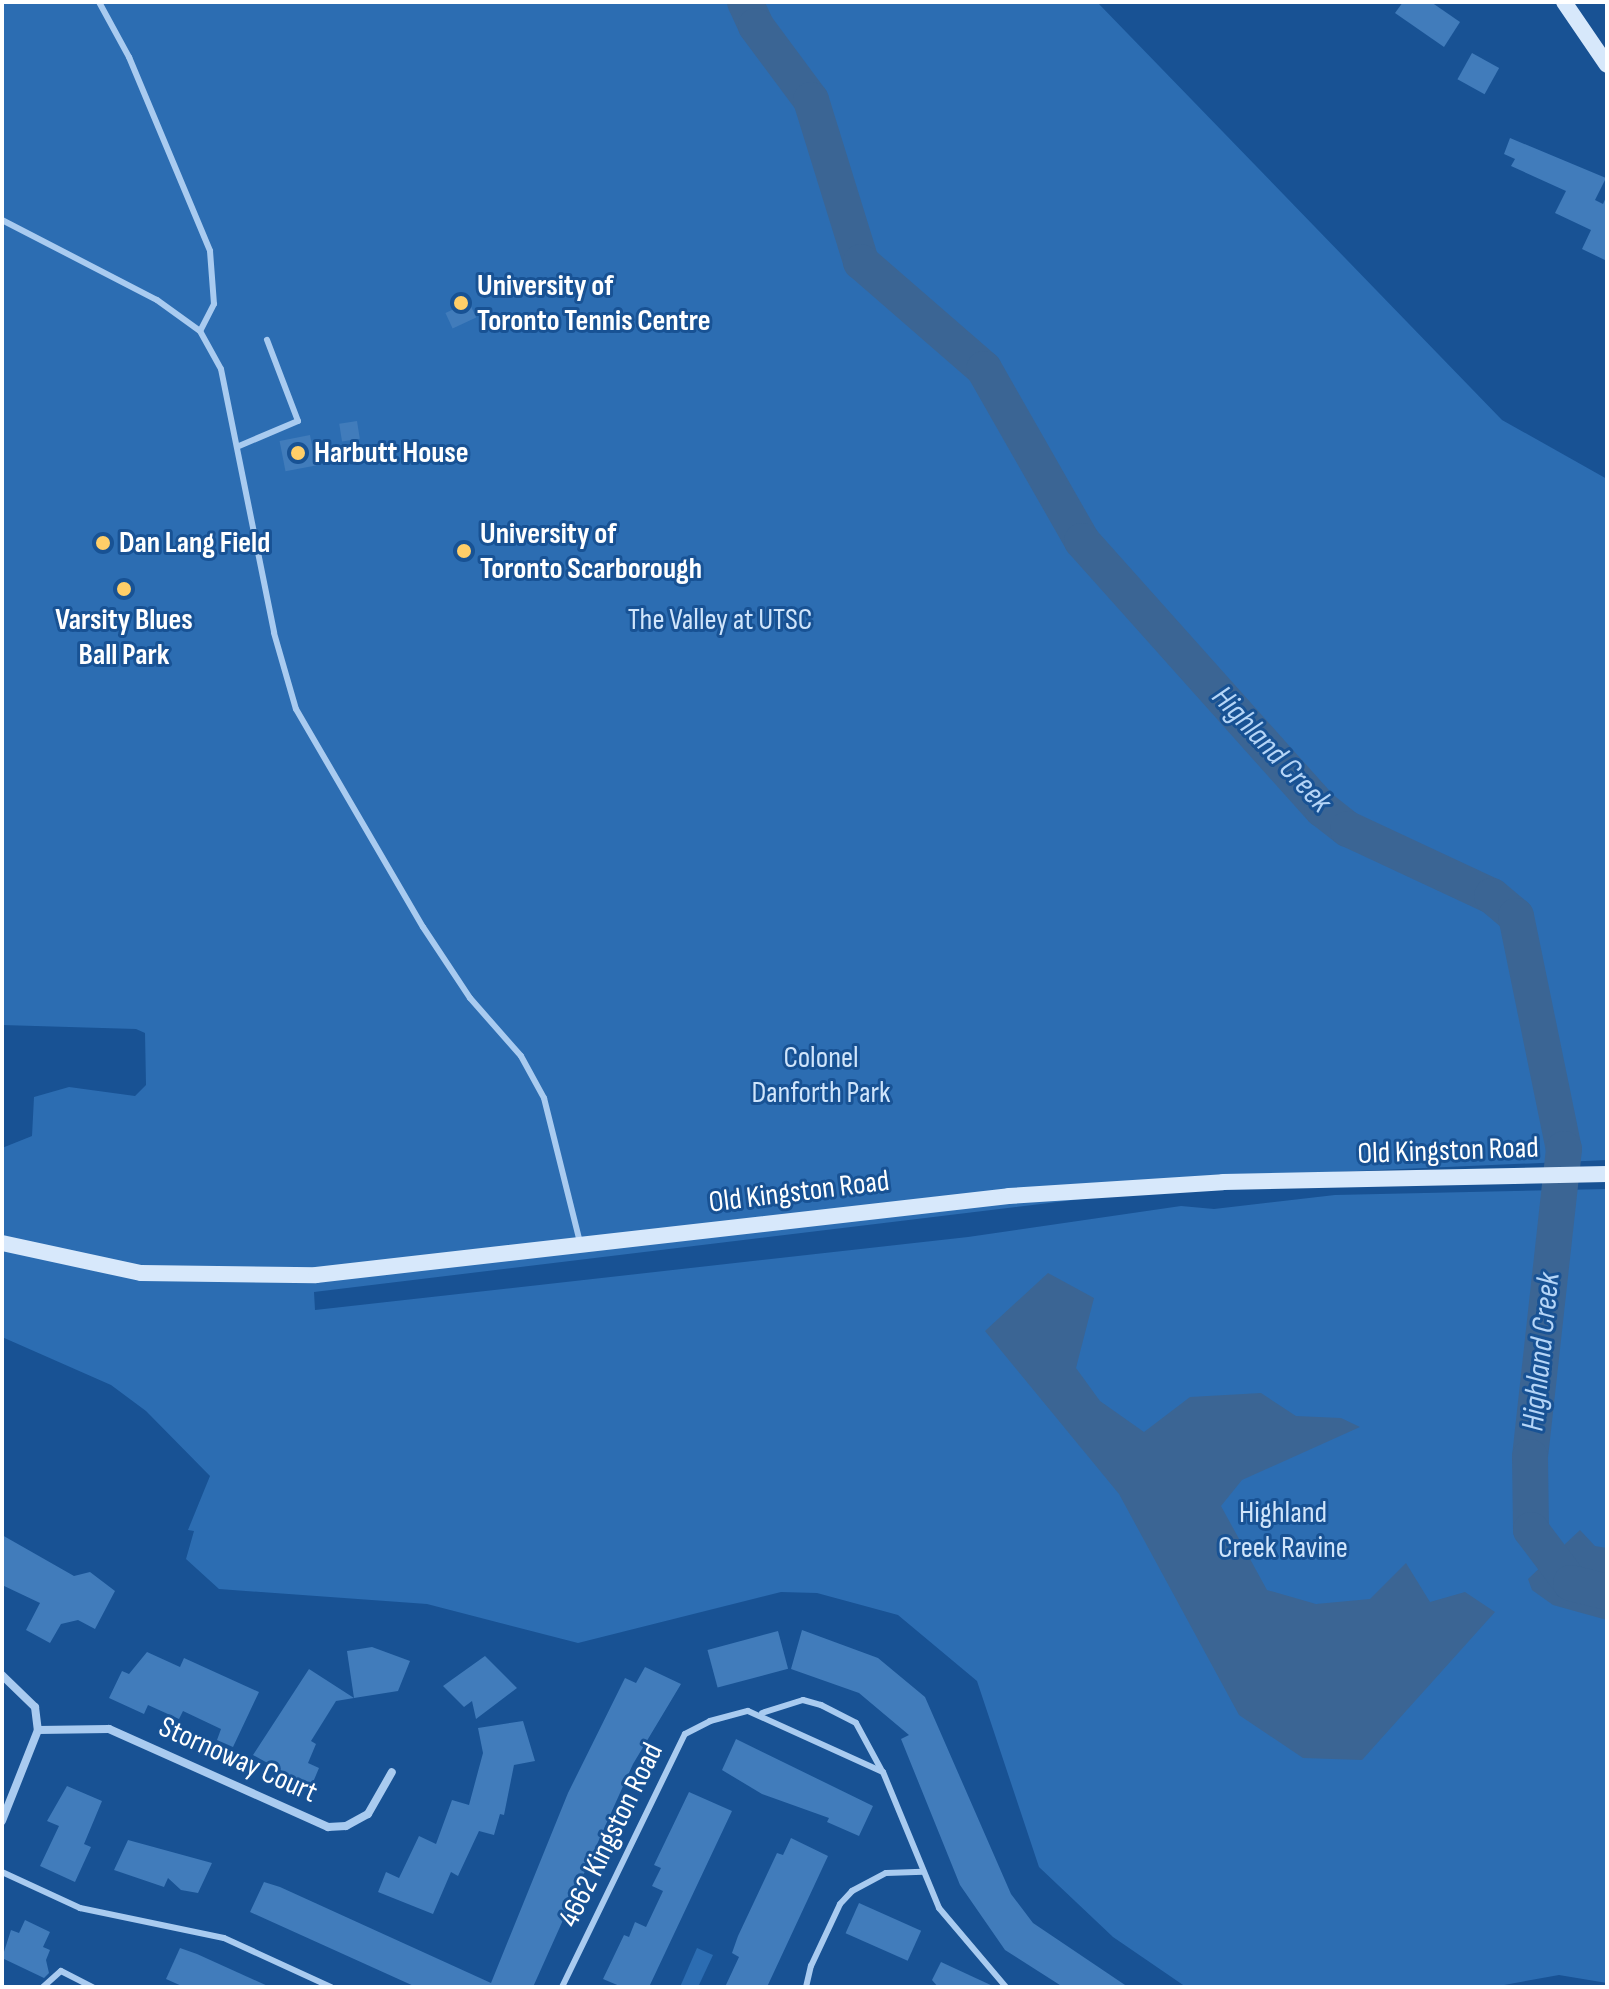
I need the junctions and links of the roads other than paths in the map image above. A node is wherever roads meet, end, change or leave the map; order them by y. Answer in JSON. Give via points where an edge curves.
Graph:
{"nodes":[{"id":1,"x":99,"y":2,"type":"edge"},
{"id":2,"x":1570,"y":5,"type":"edge"},
{"id":3,"x":1607,"y":65,"type":"edge"},
{"id":4,"x":2,"y":220,"type":"edge"},
{"id":5,"x":200,"y":331,"type":"junction"},
{"id":6,"x":267,"y":340,"type":"dead end"},
{"id":7,"x":239,"y":446,"type":"junction"},
{"id":8,"x":1607,"y":1174,"type":"edge"},
{"id":9,"x":2,"y":1243,"type":"edge"},
{"id":10,"x":581,"y":1245,"type":"junction"},
{"id":11,"x":2,"y":1675,"type":"edge"},
{"id":12,"x":762,"y":1713,"type":"junction"},
{"id":13,"x":38,"y":1730,"type":"junction"},
{"id":14,"x":392,"y":1772,"type":"dead end"},
{"id":15,"x":883,"y":1772,"type":"junction"},
{"id":16,"x":2,"y":1821,"type":"edge"},
{"id":17,"x":2,"y":1872,"type":"edge"},
{"id":18,"x":923,"y":1872,"type":"junction"},
{"id":19,"x":43,"y":1987,"type":"edge"},
{"id":20,"x":93,"y":1987,"type":"edge"},
{"id":21,"x":331,"y":1987,"type":"edge"},
{"id":22,"x":562,"y":1987,"type":"edge"},
{"id":23,"x":806,"y":1987,"type":"edge"},
{"id":24,"x":1006,"y":1987,"type":"edge"}],
"edges":[{"from":1,"to":5,"type":"lane","via":[[129,57],[210,251],[214,304]]},
{"from":2,"to":3,"type":"street"},
{"from":4,"to":5,"type":"lane","via":[[157,300]]},
{"from":5,"to":7,"type":"lane","via":[[221,369]]},
{"from":6,"to":7,"type":"lane","via":[[298,421]]},
{"from":7,"to":10,"type":"lane","via":[[274,633],[296,709],[423,927],[470,998],[521,1056],[544,1098]]},
{"from":8,"to":10,"type":"street","name":"Old Kingston Road","via":[[1223,1182],[1009,1196]]},
{"from":9,"to":10,"type":"street","name":"Old Kingston Road","via":[[141,1273],[213,1275],[316,1275]]},
{"from":11,"to":13,"type":"street","via":[[35,1707]]},
{"from":12,"to":15,"type":"lane"},
{"from":12,"to":15,"type":"lane","name":"4662 Kingston Road","via":[[803,1700],[821,1705],[856,1723]]},
{"from":12,"to":22,"type":"lane","name":"4662 Kingston Road","via":[[729,1714],[685,1734]]},
{"from":13,"to":14,"type":"street","name":"Stornoway Court","via":[[109,1729],[328,1827],[346,1826],[368,1814]]},
{"from":13,"to":16,"type":"street"},
{"from":15,"to":18,"type":"lane","name":"4662 Kingston Road"},
{"from":17,"to":21,"type":"lane","via":[[80,1908],[224,1938]]},
{"from":18,"to":23,"type":"lane","via":[[886,1873],[852,1891],[834,1917]]},
{"from":18,"to":24,"type":"lane","name":"4662 Kingston Road","via":[[955,1930]]},
{"from":19,"to":20,"type":"lane","via":[[61,1971]]}]}
